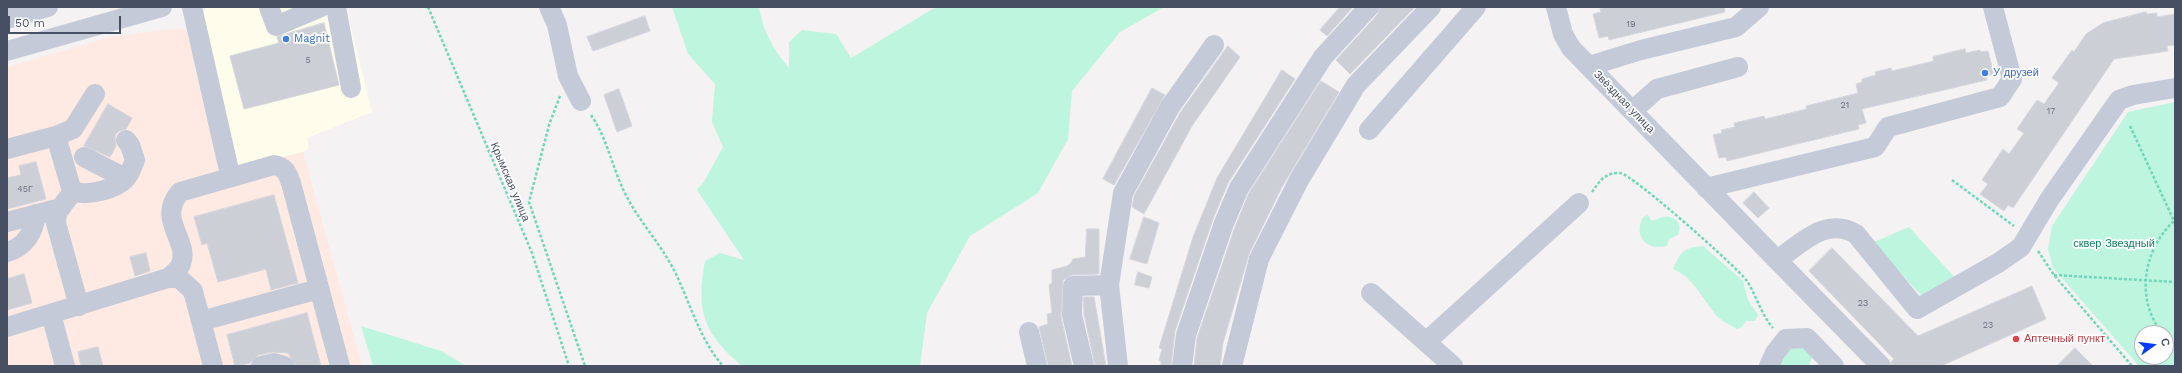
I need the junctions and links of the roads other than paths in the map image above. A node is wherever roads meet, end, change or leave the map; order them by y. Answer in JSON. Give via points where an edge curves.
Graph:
{"nodes":[{"id":1,"x":48,"y":7,"type":"edge"},
{"id":2,"x":162,"y":7,"type":"edge"},
{"id":3,"x":192,"y":7,"type":"edge"},
{"id":4,"x":269,"y":7,"type":"edge"},
{"id":5,"x":321,"y":7,"type":"edge"},
{"id":6,"x":336,"y":7,"type":"edge"},
{"id":7,"x":549,"y":7,"type":"edge"},
{"id":8,"x":1369,"y":7,"type":"edge"},
{"id":9,"x":1431,"y":7,"type":"edge"},
{"id":10,"x":1476,"y":7,"type":"edge"},
{"id":11,"x":1556,"y":7,"type":"edge"},
{"id":12,"x":1759,"y":7,"type":"edge"},
{"id":13,"x":1993,"y":7,"type":"edge"},
{"id":14,"x":7,"y":19,"type":"edge"},
{"id":15,"x":1214,"y":45,"type":"dead end"},
{"id":16,"x":7,"y":51,"type":"edge"},
{"id":17,"x":1589,"y":66,"type":"junction"},
{"id":18,"x":1738,"y":67,"type":"dead end"},
{"id":19,"x":351,"y":88,"type":"dead end"},
{"id":20,"x":2175,"y":88,"type":"edge"},
{"id":21,"x":95,"y":94,"type":"dead end"},
{"id":22,"x":581,"y":101,"type":"road end"},
{"id":23,"x":1632,"y":111,"type":"junction"},
{"id":24,"x":1369,"y":130,"type":"dead end"},
{"id":25,"x":56,"y":136,"type":"junction"},
{"id":26,"x":126,"y":140,"type":"dead end"},
{"id":27,"x":7,"y":149,"type":"edge"},
{"id":28,"x":84,"y":157,"type":"dead end"},
{"id":29,"x":228,"y":166,"type":"dead end"},
{"id":30,"x":125,"y":178,"type":"junction"},
{"id":31,"x":1706,"y":188,"type":"junction"},
{"id":32,"x":73,"y":192,"type":"junction"},
{"id":33,"x":1579,"y":203,"type":"road end"},
{"id":34,"x":60,"y":208,"type":"junction"},
{"id":35,"x":36,"y":214,"type":"junction"},
{"id":36,"x":7,"y":222,"type":"edge"},
{"id":37,"x":7,"y":252,"type":"edge"},
{"id":38,"x":1777,"y":260,"type":"junction"},
{"id":39,"x":168,"y":278,"type":"junction"},
{"id":40,"x":1109,"y":285,"type":"junction"},
{"id":41,"x":319,"y":289,"type":"junction"},
{"id":42,"x":1371,"y":293,"type":"dead end"},
{"id":43,"x":79,"y":306,"type":"junction"},
{"id":44,"x":51,"y":314,"type":"junction"},
{"id":45,"x":201,"y":321,"type":"junction"},
{"id":46,"x":7,"y":327,"type":"edge"},
{"id":47,"x":1029,"y":332,"type":"dead end"},
{"id":48,"x":1426,"y":342,"type":"junction"},
{"id":49,"x":65,"y":366,"type":"edge"},
{"id":50,"x":213,"y":366,"type":"edge"},
{"id":51,"x":261,"y":366,"type":"edge"},
{"id":52,"x":284,"y":366,"type":"edge"},
{"id":53,"x":340,"y":366,"type":"edge"},
{"id":54,"x":1037,"y":366,"type":"edge"},
{"id":55,"x":1084,"y":366,"type":"edge"},
{"id":56,"x":1118,"y":366,"type":"edge"},
{"id":57,"x":1182,"y":366,"type":"edge"},
{"id":58,"x":1232,"y":366,"type":"edge"},
{"id":59,"x":1453,"y":366,"type":"edge"},
{"id":60,"x":1770,"y":366,"type":"edge"},
{"id":61,"x":1834,"y":366,"type":"edge"},
{"id":62,"x":1881,"y":366,"type":"edge"}],
"edges":[{"from":1,"to":14,"type":"street"},
{"from":2,"to":16,"type":"street"},
{"from":3,"to":29,"type":"street"},
{"from":4,"to":5,"type":"street","via":[[276,26]]},
{"from":6,"to":19,"type":"street"},
{"from":7,"to":22,"type":"street","via":[[557,25],[568,76]]},
{"from":8,"to":57,"type":"street","via":[[1323,58],[1239,188],[1224,223],[1186,335]]},
{"from":9,"to":58,"type":"street","via":[[1356,85],[1300,180],[1259,259]]},
{"from":10,"to":24,"type":"street"},
{"from":11,"to":17,"type":"street","name":"Звёздная улица","via":[[1563,34],[1571,48]]},
{"from":12,"to":17,"type":"street","via":[[1736,27],[1641,50]]},
{"from":13,"to":31,"type":"street","via":[[2012,79],[2000,97],[1888,127],[1875,148]]},
{"from":15,"to":40,"type":"street","via":[[1170,107],[1122,194]]},
{"from":17,"to":23,"type":"street","name":"Звёздная улица"},
{"from":18,"to":23,"type":"street","via":[[1657,88]]},
{"from":20,"to":38,"type":"street","via":[[2119,100],[2026,235],[2021,247],[1917,309],[1856,234],[1846,228],[1824,229]]},
{"from":21,"to":25,"type":"street","via":[[73,129]]},
{"from":23,"to":31,"type":"street","name":"Звёздная улица"},
{"from":25,"to":27,"type":"street"},
{"from":25,"to":32,"type":"street"},
{"from":26,"to":30,"type":"street","via":[[135,160]]},
{"from":28,"to":30,"type":"street"},
{"from":30,"to":32,"type":"street","via":[[120,183],[86,194]]},
{"from":31,"to":38,"type":"street","name":"Звёздная улица"},
{"from":32,"to":34,"type":"street"},
{"from":33,"to":48,"type":"street"},
{"from":34,"to":35,"type":"street"},
{"from":34,"to":43,"type":"street","via":[[56,223]]},
{"from":35,"to":36,"type":"street"},
{"from":35,"to":37,"type":"street","via":[[30,235],[19,247]]},
{"from":38,"to":62,"type":"street","name":"Звёздная улица"},
{"from":39,"to":41,"type":"street","via":[[182,263],[182,253],[171,215],[172,205],[180,192],[274,165],[282,166],[288,173]]},
{"from":39,"to":43,"type":"street"},
{"from":39,"to":45,"type":"street","via":[[179,278],[193,291]]},
{"from":40,"to":55,"type":"street","via":[[1072,286],[1072,315]]},
{"from":40,"to":56,"type":"street"},
{"from":41,"to":45,"type":"street"},
{"from":41,"to":53,"type":"street"},
{"from":42,"to":48,"type":"street"},
{"from":43,"to":44,"type":"street"},
{"from":44,"to":46,"type":"street"},
{"from":44,"to":49,"type":"street"},
{"from":45,"to":50,"type":"street"},
{"from":47,"to":54,"type":"street"},
{"from":48,"to":59,"type":"street"},
{"from":51,"to":52,"type":"street","via":[[274,363]]},
{"from":60,"to":61,"type":"street","via":[[1775,353],[1786,339],[1807,338]]}]}
